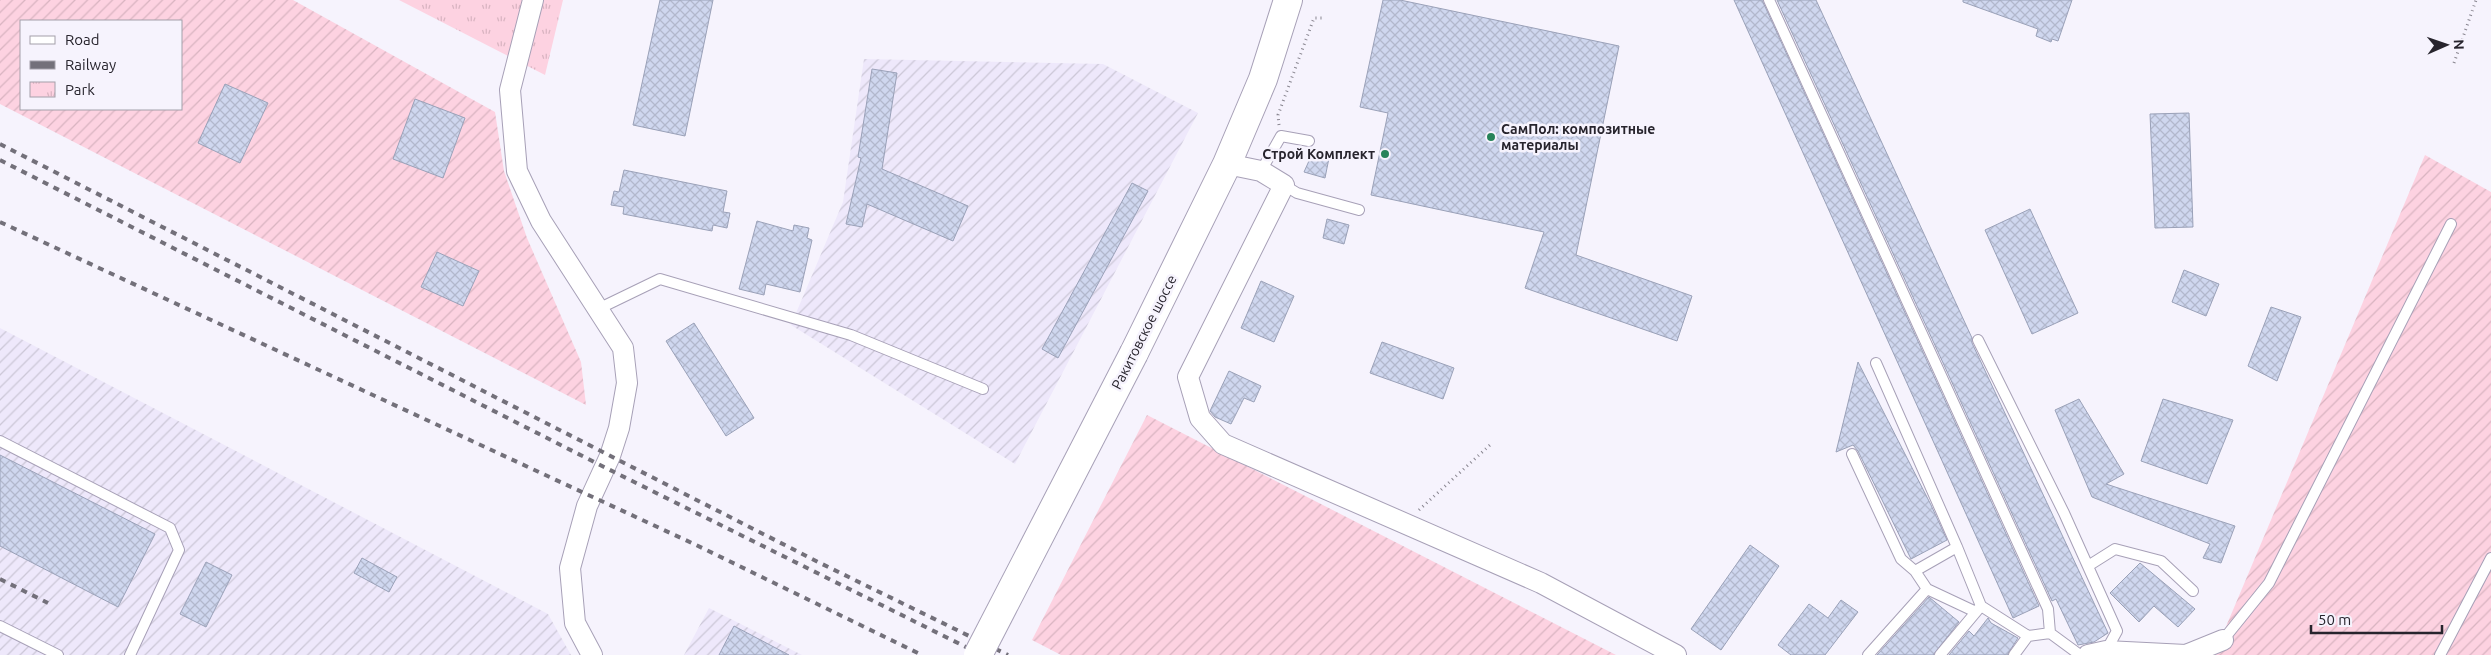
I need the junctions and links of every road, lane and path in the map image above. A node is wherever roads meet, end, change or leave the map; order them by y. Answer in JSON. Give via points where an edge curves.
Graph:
{"nodes":[{"id":1,"x":533,"y":0,"type":"edge"},
{"id":2,"x":1288,"y":0,"type":"edge"},
{"id":3,"x":1769,"y":0,"type":"edge"},
{"id":4,"x":2476,"y":0,"type":"edge"},
{"id":5,"x":1325,"y":18,"type":"dead end"},
{"id":6,"x":2454,"y":63,"type":"dead end"},
{"id":7,"x":1281,"y":136,"type":"junction"},
{"id":8,"x":1309,"y":141,"type":"dead end"},
{"id":9,"x":1228,"y":164,"type":"junction"},
{"id":10,"x":1261,"y":171,"type":"junction"},
{"id":11,"x":1284,"y":184,"type":"junction"},
{"id":12,"x":1359,"y":210,"type":"dead end"},
{"id":13,"x":2451,"y":224,"type":"dead end"},
{"id":14,"x":598,"y":309,"type":"junction"},
{"id":15,"x":1978,"y":340,"type":"dead end"},
{"id":16,"x":1876,"y":363,"type":"dead end"},
{"id":17,"x":983,"y":389,"type":"dead end"},
{"id":18,"x":0,"y":441,"type":"edge"},
{"id":19,"x":1490,"y":445,"type":"dead end"},
{"id":20,"x":1852,"y":454,"type":"dead end"},
{"id":21,"x":1404,"y":524,"type":"junction"},
{"id":22,"x":1957,"y":547,"type":"junction"},
{"id":23,"x":2491,"y":558,"type":"edge"},
{"id":24,"x":2088,"y":566,"type":"junction"},
{"id":25,"x":1916,"y":571,"type":"junction"},
{"id":26,"x":1928,"y":589,"type":"junction"},
{"id":27,"x":2193,"y":591,"type":"dead end"},
{"id":28,"x":1979,"y":609,"type":"junction"},
{"id":29,"x":0,"y":626,"type":"edge"},
{"id":30,"x":2050,"y":632,"type":"junction"},
{"id":31,"x":2028,"y":636,"type":"junction"},
{"id":32,"x":2222,"y":648,"type":"edge"},
{"id":33,"x":2097,"y":653,"type":"edge"},
{"id":34,"x":58,"y":655,"type":"edge"},
{"id":35,"x":130,"y":655,"type":"edge"},
{"id":36,"x":592,"y":655,"type":"edge"},
{"id":37,"x":978,"y":655,"type":"edge"},
{"id":38,"x":1676,"y":655,"type":"edge"},
{"id":39,"x":1868,"y":655,"type":"edge"},
{"id":40,"x":1940,"y":655,"type":"edge"},
{"id":41,"x":2014,"y":655,"type":"edge"},
{"id":42,"x":2080,"y":655,"type":"edge"},
{"id":43,"x":2440,"y":655,"type":"edge"}],
"edges":[{"from":1,"to":14,"type":"street","via":[[510,90],[517,171],[540,221]]},
{"from":2,"to":9,"type":"main road","name":"Ракитовское шоссе","via":[[1263,79]]},
{"from":3,"to":30,"type":"lane","via":[[2048,609]]},
{"from":4,"to":6,"type":"path"},
{"from":5,"to":7,"type":"path","via":[[1314,18],[1281,106],[1278,115]]},
{"from":7,"to":8,"type":"lane"},
{"from":7,"to":10,"type":"lane"},
{"from":9,"to":10,"type":"street"},
{"from":9,"to":37,"type":"main road","name":"Ракитовское шоссе","bridge":true},
{"from":10,"to":11,"type":"street"},
{"from":11,"to":12,"type":"lane","via":[[1297,193]]},
{"from":11,"to":21,"type":"street","via":[[1188,377],[1200,418],[1223,444]]},
{"from":13,"to":32,"type":"lane","via":[[2269,583]]},
{"from":14,"to":17,"type":"lane","via":[[660,279],[851,335]]},
{"from":14,"to":36,"type":"street","via":[[623,348],[627,383],[619,428],[587,506],[570,568],[575,623]]},
{"from":15,"to":24,"type":"lane"},
{"from":16,"to":22,"type":"lane"},
{"from":18,"to":35,"type":"lane","via":[[170,528],[179,550]]},
{"from":19,"to":21,"type":"path"},
{"from":20,"to":25,"type":"lane","via":[[1901,560]]},
{"from":21,"to":38,"type":"street","via":[[1541,583]]},
{"from":22,"to":25,"type":"lane"},
{"from":22,"to":28,"type":"lane"},
{"from":23,"to":43,"type":"lane"},
{"from":24,"to":27,"type":"lane","via":[[2115,549],[2161,562]]},
{"from":24,"to":33,"type":"lane","via":[[2117,630]]},
{"from":25,"to":26,"type":"lane"},
{"from":26,"to":28,"type":"lane"},
{"from":26,"to":39,"type":"lane"},
{"from":28,"to":31,"type":"lane"},
{"from":28,"to":40,"type":"lane"},
{"from":29,"to":34,"type":"lane"},
{"from":30,"to":31,"type":"lane"},
{"from":30,"to":42,"type":"lane"},
{"from":31,"to":41,"type":"lane"},
{"from":32,"to":33,"type":"street","via":[[2186,655]]}]}
